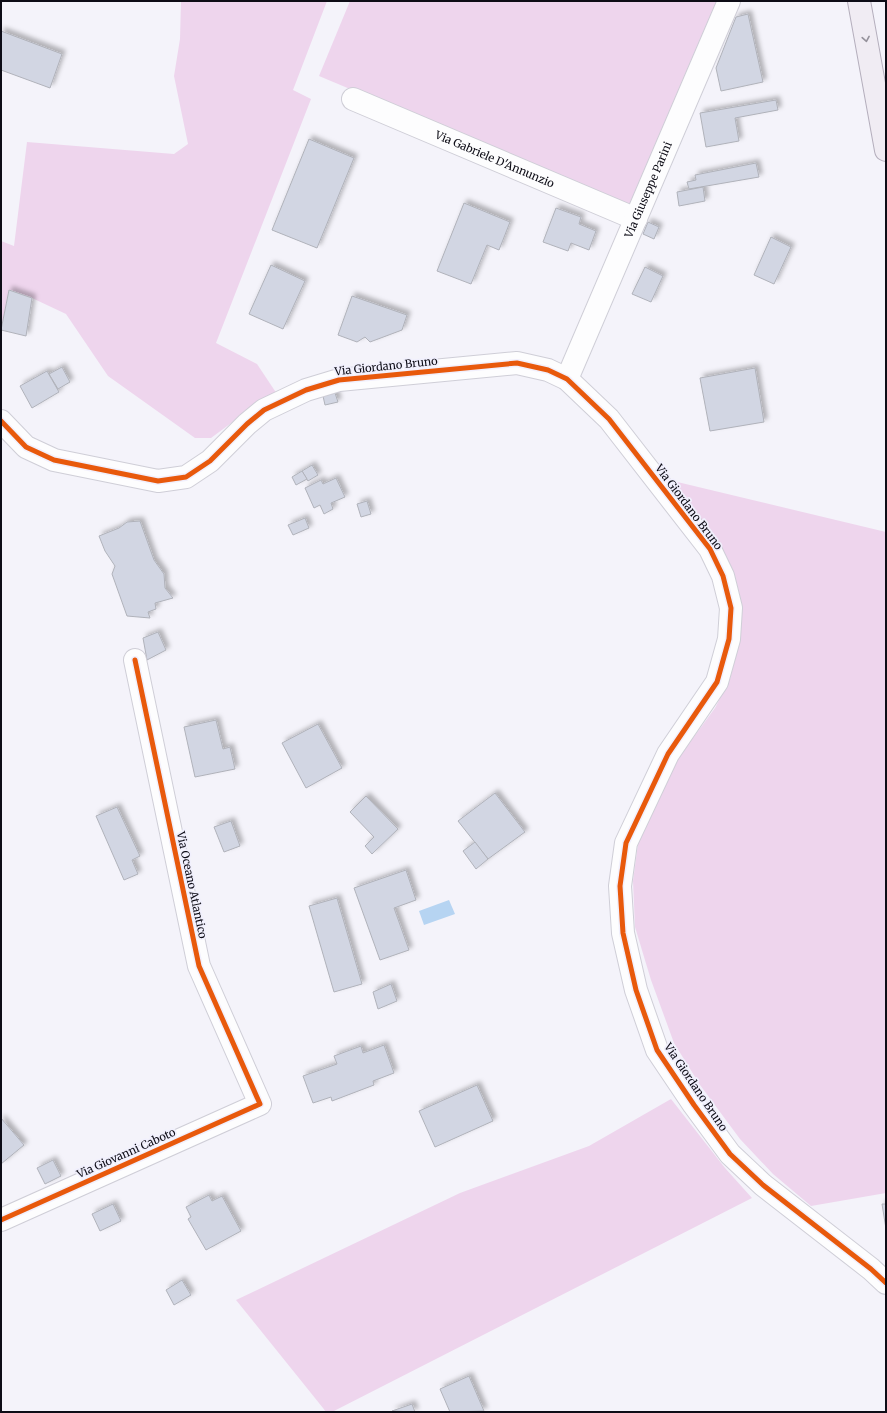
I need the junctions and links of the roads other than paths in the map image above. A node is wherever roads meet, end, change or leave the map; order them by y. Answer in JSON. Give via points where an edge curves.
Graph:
{"nodes":[{"id":1,"x":728,"y":1,"type":"edge"},
{"id":2,"x":859,"y":1,"type":"edge"},
{"id":3,"x":353,"y":99,"type":"dead end"},
{"id":4,"x":886,"y":150,"type":"edge"},
{"id":5,"x":636,"y":219,"type":"junction"},
{"id":6,"x":567,"y":378,"type":"junction"},
{"id":7,"x":1,"y":421,"type":"edge"},
{"id":8,"x":135,"y":660,"type":"dead end"},
{"id":9,"x":260,"y":1104,"type":"joint"},
{"id":10,"x":1,"y":1220,"type":"edge"},
{"id":11,"x":886,"y":1283,"type":"edge"}],
"edges":[{"from":1,"to":5,"type":"street","name":"Via Giuseppe Parini"},
{"from":2,"to":4,"type":"main road","one_way":true},
{"from":3,"to":5,"type":"street","name":"Via Gabriele D'Annunzio"},
{"from":5,"to":6,"type":"street","name":"Via Giuseppe Parini"},
{"from":6,"to":7,"type":"street","name":"Via Giordano Bruno","via":[[548,370],[517,363],[339,380],[306,390],[264,410],[210,461],[186,477],[158,481],[54,460],[26,447]]},
{"from":6,"to":11,"type":"street","name":"Via Giordano Bruno","via":[[609,419],[710,549],[723,576],[732,608],[729,639],[717,682],[668,754],[626,843],[620,886],[623,933],[636,990],[657,1050],[730,1154],[763,1185]]},
{"from":8,"to":9,"type":"street","name":"Via Oceano Atlantico","via":[[199,966]]},
{"from":9,"to":10,"type":"street","name":"Via Giovanni Caboto"}]}
